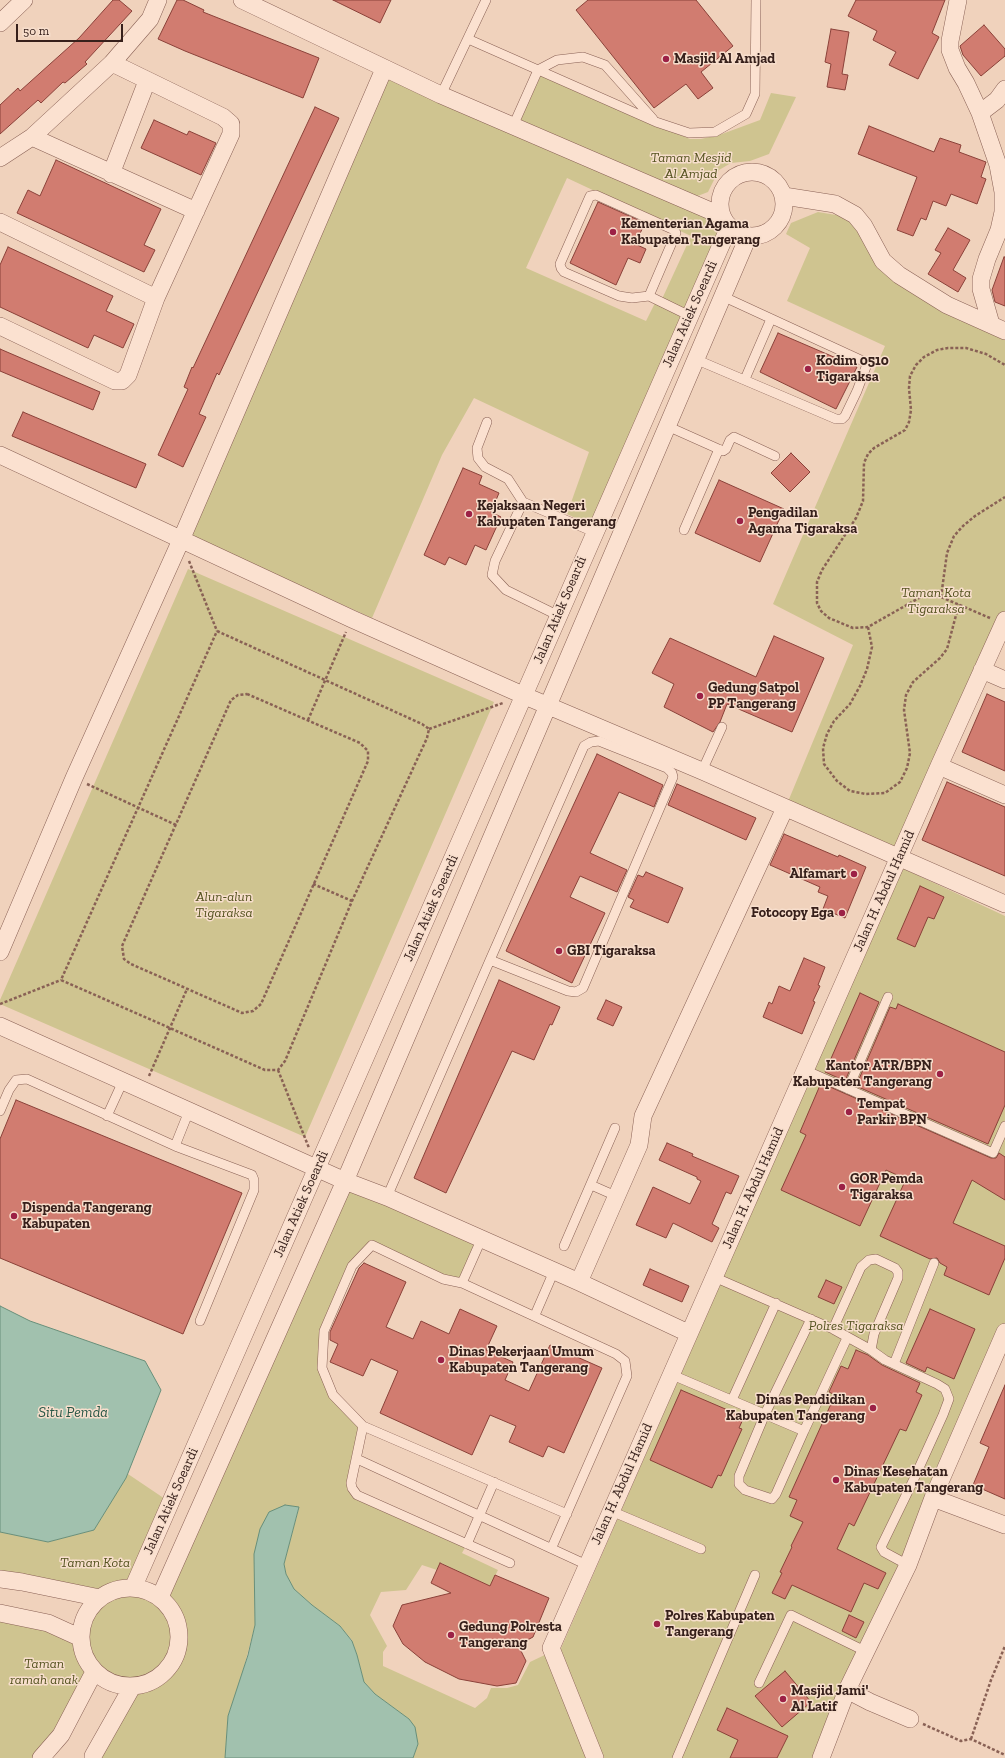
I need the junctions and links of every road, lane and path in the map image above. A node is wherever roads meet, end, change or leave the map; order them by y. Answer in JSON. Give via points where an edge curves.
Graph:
{"nodes":[{"id":1,"x":24,"y":0,"type":"edge"},
{"id":2,"x":158,"y":0,"type":"edge"},
{"id":3,"x":242,"y":0,"type":"edge"},
{"id":4,"x":486,"y":0,"type":"edge"},
{"id":5,"x":756,"y":0,"type":"edge"},
{"id":6,"x":958,"y":0,"type":"edge"},
{"id":7,"x":0,"y":23,"type":"edge"},
{"id":8,"x":468,"y":39,"type":"junction"},
{"id":9,"x":112,"y":63,"type":"junction"},
{"id":10,"x":384,"y":69,"type":"junction"},
{"id":11,"x":538,"y":70,"type":"junction"},
{"id":12,"x":147,"y":81,"type":"junction"},
{"id":13,"x":1005,"y":89,"type":"edge"},
{"id":14,"x":442,"y":95,"type":"junction"},
{"id":15,"x":980,"y":113,"type":"junction"},
{"id":16,"x":656,"y":122,"type":"junction"},
{"id":17,"x":514,"y":126,"type":"junction"},
{"id":18,"x":32,"y":137,"type":"junction"},
{"id":19,"x":0,"y":158,"type":"edge"},
{"id":20,"x":111,"y":174,"type":"junction"},
{"id":21,"x":784,"y":196,"type":"junction"},
{"id":22,"x":196,"y":211,"type":"junction"},
{"id":23,"x":724,"y":221,"type":"junction"},
{"id":24,"x":0,"y":222,"type":"edge"},
{"id":25,"x":748,"y":237,"type":"junction"},
{"id":26,"x":649,"y":296,"type":"junction"},
{"id":27,"x":722,"y":296,"type":"junction"},
{"id":28,"x":156,"y":298,"type":"junction"},
{"id":29,"x":690,"y":316,"type":"junction"},
{"id":30,"x":771,"y":319,"type":"junction"},
{"id":31,"x":0,"y":326,"type":"edge"},
{"id":32,"x":998,"y":327,"type":"edge"},
{"id":33,"x":695,"y":359,"type":"junction"},
{"id":34,"x":1005,"y":365,"type":"edge"},
{"id":35,"x":745,"y":379,"type":"junction"},
{"id":36,"x":487,"y":422,"type":"dead end"},
{"id":37,"x":667,"y":426,"type":"junction"},
{"id":38,"x":719,"y":449,"type":"junction"},
{"id":39,"x":0,"y":455,"type":"edge"},
{"id":40,"x":775,"y":456,"type":"dead end"},
{"id":41,"x":1005,"y":497,"type":"edge"},
{"id":42,"x":523,"y":502,"type":"junction"},
{"id":43,"x":684,"y":530,"type":"dead end"},
{"id":44,"x":594,"y":532,"type":"junction"},
{"id":45,"x":181,"y":540,"type":"junction"},
{"id":46,"x":941,"y":597,"type":"junction"},
{"id":47,"x":959,"y":604,"type":"junction"},
{"id":48,"x":557,"y":615,"type":"junction"},
{"id":49,"x":352,"y":619,"type":"junction"},
{"id":50,"x":1004,"y":622,"type":"edge"},
{"id":51,"x":868,"y":627,"type":"junction"},
{"id":52,"x":217,"y":631,"type":"junction"},
{"id":53,"x":982,"y":670,"type":"junction"},
{"id":54,"x":1005,"y":680,"type":"edge"},
{"id":55,"x":325,"y":681,"type":"junction"},
{"id":56,"x":524,"y":696,"type":"junction"},
{"id":57,"x":548,"y":705,"type":"junction"},
{"id":58,"x":308,"y":720,"type":"junction"},
{"id":59,"x":722,"y":727,"type":"dead end"},
{"id":60,"x":429,"y":729,"type":"junction"},
{"id":61,"x":939,"y":766,"type":"junction"},
{"id":62,"x":702,"y":771,"type":"junction"},
{"id":63,"x":74,"y":778,"type":"junction"},
{"id":64,"x":1005,"y":795,"type":"edge"},
{"id":65,"x":138,"y":807,"type":"junction"},
{"id":66,"x":785,"y":808,"type":"junction"},
{"id":67,"x":176,"y":825,"type":"junction"},
{"id":68,"x":898,"y":857,"type":"junction"},
{"id":69,"x":314,"y":884,"type":"junction"},
{"id":70,"x":352,"y":901,"type":"junction"},
{"id":71,"x":1005,"y":904,"type":"edge"},
{"id":72,"x":0,"y":952,"type":"edge"},
{"id":73,"x":490,"y":960,"type":"junction"},
{"id":74,"x":61,"y":980,"type":"junction"},
{"id":75,"x":187,"y":989,"type":"junction"},
{"id":76,"x":888,"y":998,"type":"dead end"},
{"id":77,"x":0,"y":1004,"type":"edge"},
{"id":78,"x":0,"y":1026,"type":"edge"},
{"id":79,"x":170,"y":1028,"type":"junction"},
{"id":80,"x":278,"y":1070,"type":"junction"},
{"id":81,"x":805,"y":1070,"type":"junction"},
{"id":82,"x":123,"y":1081,"type":"junction"},
{"id":83,"x":848,"y":1089,"type":"junction"},
{"id":84,"x":143,"y":1090,"type":"junction"},
{"id":85,"x":0,"y":1111,"type":"edge"},
{"id":86,"x":189,"y":1111,"type":"junction"},
{"id":87,"x":107,"y":1116,"type":"junction"},
{"id":88,"x":1005,"y":1126,"type":"edge"},
{"id":89,"x":615,"y":1128,"type":"dead end"},
{"id":90,"x":175,"y":1146,"type":"junction"},
{"id":91,"x":317,"y":1168,"type":"junction"},
{"id":92,"x":345,"y":1181,"type":"junction"},
{"id":93,"x":590,"y":1185,"type":"junction"},
{"id":94,"x":616,"y":1196,"type":"junction"},
{"id":95,"x":387,"y":1197,"type":"junction"},
{"id":96,"x":481,"y":1240,"type":"junction"},
{"id":97,"x":564,"y":1246,"type":"dead end"},
{"id":98,"x":934,"y":1263,"type":"dead end"},
{"id":99,"x":554,"y":1272,"type":"junction"},
{"id":100,"x":714,"y":1277,"type":"junction"},
{"id":101,"x":578,"y":1282,"type":"junction"},
{"id":102,"x":462,"y":1283,"type":"junction"},
{"id":103,"x":776,"y":1303,"type":"junction"},
{"id":104,"x":535,"y":1315,"type":"junction"},
{"id":105,"x":811,"y":1319,"type":"junction"},
{"id":106,"x":200,"y":1321,"type":"dead end"},
{"id":107,"x":833,"y":1329,"type":"junction"},
{"id":108,"x":1005,"y":1332,"type":"edge"},
{"id":109,"x":688,"y":1333,"type":"junction"},
{"id":110,"x":847,"y":1338,"type":"junction"},
{"id":111,"x":871,"y":1350,"type":"junction"},
{"id":112,"x":894,"y":1364,"type":"junction"},
{"id":113,"x":670,"y":1374,"type":"junction"},
{"id":114,"x":732,"y":1400,"type":"junction"},
{"id":115,"x":765,"y":1414,"type":"junction"},
{"id":116,"x":363,"y":1426,"type":"junction"},
{"id":117,"x":804,"y":1431,"type":"junction"},
{"id":118,"x":357,"y":1459,"type":"junction"},
{"id":119,"x":494,"y":1482,"type":"junction"},
{"id":120,"x":933,"y":1498,"type":"junction"},
{"id":121,"x":611,"y":1512,"type":"junction"},
{"id":122,"x":567,"y":1514,"type":"junction"},
{"id":123,"x":480,"y":1515,"type":"junction"},
{"id":124,"x":1005,"y":1525,"type":"edge"},
{"id":125,"x":467,"y":1544,"type":"junction"},
{"id":126,"x":552,"y":1548,"type":"junction"},
{"id":127,"x":701,"y":1549,"type":"dead end"},
{"id":128,"x":510,"y":1563,"type":"dead end"},
{"id":129,"x":587,"y":1565,"type":"junction"},
{"id":130,"x":908,"y":1565,"type":"junction"},
{"id":131,"x":755,"y":1575,"type":"dead end"},
{"id":132,"x":0,"y":1579,"type":"edge"},
{"id":133,"x":133,"y":1588,"type":"junction"},
{"id":134,"x":160,"y":1597,"type":"junction"},
{"id":135,"x":100,"y":1598,"type":"junction"},
{"id":136,"x":0,"y":1613,"type":"edge"},
{"id":137,"x":80,"y":1638,"type":"junction"},
{"id":138,"x":1005,"y":1646,"type":"edge"},
{"id":139,"x":867,"y":1652,"type":"junction"},
{"id":140,"x":94,"y":1672,"type":"junction"},
{"id":141,"x":759,"y":1683,"type":"dead end"},
{"id":142,"x":132,"y":1687,"type":"junction"},
{"id":143,"x":847,"y":1690,"type":"junction"},
{"id":144,"x":910,"y":1718,"type":"joint"},
{"id":145,"x":971,"y":1739,"type":"junction"},
{"id":146,"x":1005,"y":1755,"type":"edge"},
{"id":147,"x":41,"y":1758,"type":"edge"},
{"id":148,"x":93,"y":1758,"type":"edge"},
{"id":149,"x":595,"y":1758,"type":"edge"},
{"id":150,"x":677,"y":1758,"type":"edge"},
{"id":151,"x":821,"y":1758,"type":"edge"}],
"edges":[{"from":1,"to":7,"type":"street"},
{"from":2,"to":9,"type":"street","via":[[150,19]]},
{"from":3,"to":10,"type":"street"},
{"from":4,"to":8,"type":"lane"},
{"from":5,"to":16,"type":"lane","via":[[755,94],[746,114],[715,132],[689,133]]},
{"from":6,"to":15,"type":"street","via":[[950,50]]},
{"from":8,"to":11,"type":"lane"},
{"from":8,"to":14,"type":"lane"},
{"from":9,"to":12,"type":"street"},
{"from":9,"to":18,"type":"street"},
{"from":10,"to":14,"type":"street"},
{"from":10,"to":45,"type":"street"},
{"from":11,"to":16,"type":"lane"},
{"from":11,"to":16,"type":"lane","via":[[558,60],[583,57],[605,65]]},
{"from":11,"to":17,"type":"lane"},
{"from":12,"to":20,"type":"street"},
{"from":12,"to":22,"type":"street","via":[[223,117],[231,124],[231,134]]},
{"from":13,"to":15,"type":"street","via":[[997,100]]},
{"from":14,"to":17,"type":"street"},
{"from":15,"to":32,"type":"street","via":[[998,165],[1003,192],[1004,212],[981,279],[982,289]]},
{"from":17,"to":23,"type":"street"},
{"from":18,"to":19,"type":"street"},
{"from":18,"to":20,"type":"street"},
{"from":20,"to":22,"type":"street"},
{"from":21,"to":23,"type":"street","via":[[778,184],[768,176],[756,172],[743,172],[731,178],[723,188],[719,201]]},
{"from":21,"to":25,"type":"street","via":[[784,211],[777,226],[764,235]]},
{"from":21,"to":32,"type":"street","via":[[835,204],[854,215],[864,226],[883,261],[899,275],[947,304]]},
{"from":22,"to":28,"type":"street"},
{"from":23,"to":25,"type":"street"},
{"from":23,"to":29,"type":"street","name":"Jalan Atiek Soeardi"},
{"from":24,"to":28,"type":"street"},
{"from":25,"to":27,"type":"street","name":"Jalan Atiek Soeardi"},
{"from":26,"to":26,"type":"lane","via":[[676,233],[596,194],[590,196],[560,264],[561,268],[564,272],[619,296]]},
{"from":26,"to":29,"type":"lane"},
{"from":27,"to":30,"type":"lane"},
{"from":27,"to":33,"type":"street","name":"Jalan Atiek Soeardi"},
{"from":28,"to":31,"type":"street","via":[[128,375],[122,381],[115,382]]},
{"from":29,"to":44,"type":"street","name":"Jalan Atiek Soeardi"},
{"from":30,"to":35,"type":"lane"},
{"from":30,"to":35,"type":"lane","via":[[866,363],[857,391],[845,416],[836,419]]},
{"from":33,"to":35,"type":"lane"},
{"from":33,"to":37,"type":"street","name":"Jalan Atiek Soeardi"},
{"from":34,"to":51,"type":"path","via":[[986,354],[966,348],[937,350],[924,357],[910,376],[909,422],[904,430],[868,454],[864,463],[863,502],[856,518],[822,570],[817,582],[817,603],[829,618],[853,628]]},
{"from":36,"to":42,"type":"lane","via":[[477,448],[478,458],[485,467],[508,479]]},
{"from":37,"to":38,"type":"lane"},
{"from":37,"to":57,"type":"street","name":"Jalan Atiek Soeardi"},
{"from":38,"to":40,"type":"lane","via":[[725,451],[734,437]]},
{"from":38,"to":43,"type":"lane"},
{"from":39,"to":45,"type":"street"},
{"from":41,"to":46,"type":"path","via":[[975,516],[954,536],[947,553]]},
{"from":42,"to":44,"type":"lane"},
{"from":42,"to":48,"type":"lane","via":[[494,561],[492,575],[506,590]]},
{"from":44,"to":48,"type":"street","name":"Jalan Atiek Soeardi"},
{"from":45,"to":49,"type":"street"},
{"from":45,"to":52,"type":"path"},
{"from":45,"to":63,"type":"street"},
{"from":46,"to":47,"type":"path"},
{"from":46,"to":51,"type":"path","via":[[926,594]]},
{"from":47,"to":50,"type":"path"},
{"from":47,"to":51,"type":"path","via":[[947,649],[912,682],[906,695],[904,710],[910,753],[907,768],[900,782],[885,793],[866,794],[850,791],[837,781],[824,764],[823,748],[827,734],[850,704],[867,669],[872,647]]},
{"from":48,"to":56,"type":"street","name":"Jalan Atiek Soeardi"},
{"from":49,"to":55,"type":"path"},
{"from":49,"to":56,"type":"street"},
{"from":50,"to":53,"type":"street","name":"Jalan H. Abdul Hamid"},
{"from":52,"to":55,"type":"path"},
{"from":52,"to":65,"type":"path"},
{"from":53,"to":54,"type":"street"},
{"from":53,"to":61,"type":"street","name":"Jalan H. Abdul Hamid"},
{"from":55,"to":58,"type":"path"},
{"from":55,"to":60,"type":"path"},
{"from":56,"to":57,"type":"street"},
{"from":56,"to":60,"type":"path"},
{"from":56,"to":91,"type":"street","name":"Jalan Atiek Soeardi"},
{"from":57,"to":62,"type":"street"},
{"from":57,"to":92,"type":"street","name":"Jalan Atiek Soeardi"},
{"from":58,"to":67,"type":"path","via":[[248,694],[238,695],[231,700]]},
{"from":58,"to":69,"type":"path","via":[[360,743],[368,751],[368,762]]},
{"from":59,"to":62,"type":"lane"},
{"from":60,"to":70,"type":"path"},
{"from":61,"to":64,"type":"street"},
{"from":61,"to":68,"type":"street","name":"Jalan H. Abdul Hamid"},
{"from":62,"to":66,"type":"street"},
{"from":63,"to":65,"type":"path"},
{"from":63,"to":72,"type":"street"},
{"from":65,"to":67,"type":"path"},
{"from":65,"to":74,"type":"path"},
{"from":66,"to":68,"type":"street"},
{"from":66,"to":94,"type":"street","via":[[644,1116],[639,1145]]},
{"from":67,"to":75,"type":"path","via":[[122,946],[124,959]]},
{"from":68,"to":71,"type":"street"},
{"from":68,"to":81,"type":"street","name":"Jalan H. Abdul Hamid"},
{"from":69,"to":70,"type":"path"},
{"from":69,"to":75,"type":"path","via":[[261,1004],[253,1011],[242,1013]]},
{"from":70,"to":80,"type":"path","via":[[285,1061]]},
{"from":73,"to":73,"type":"lane","via":[[584,746],[599,741],[672,772],[673,778],[582,988],[576,992],[568,991]]},
{"from":73,"to":95,"type":"lane"},
{"from":74,"to":77,"type":"path"},
{"from":74,"to":79,"type":"path"},
{"from":75,"to":79,"type":"path"},
{"from":76,"to":83,"type":"lane"},
{"from":78,"to":82,"type":"street"},
{"from":79,"to":80,"type":"path","via":[[265,1070]]},
{"from":79,"to":84,"type":"path"},
{"from":80,"to":91,"type":"path"},
{"from":81,"to":83,"type":"lane"},
{"from":81,"to":100,"type":"street","name":"Jalan H. Abdul Hamid"},
{"from":82,"to":84,"type":"street"},
{"from":82,"to":87,"type":"lane"},
{"from":83,"to":88,"type":"lane","via":[[993,1153]]},
{"from":84,"to":86,"type":"street"},
{"from":85,"to":87,"type":"lane","via":[[16,1080],[27,1079]]},
{"from":86,"to":90,"type":"lane"},
{"from":86,"to":91,"type":"street"},
{"from":87,"to":90,"type":"lane"},
{"from":89,"to":93,"type":"lane"},
{"from":90,"to":106,"type":"lane","via":[[252,1175],[254,1180],[254,1190]]},
{"from":91,"to":92,"type":"street"},
{"from":91,"to":133,"type":"street","name":"Jalan Atiek Soeardi"},
{"from":92,"to":95,"type":"street"},
{"from":92,"to":134,"type":"street","name":"Jalan Atiek Soeardi"},
{"from":93,"to":94,"type":"lane"},
{"from":93,"to":97,"type":"lane"},
{"from":94,"to":101,"type":"street"},
{"from":95,"to":96,"type":"street"},
{"from":96,"to":99,"type":"street"},
{"from":96,"to":102,"type":"lane"},
{"from":98,"to":112,"type":"lane"},
{"from":99,"to":101,"type":"street"},
{"from":99,"to":104,"type":"lane"},
{"from":100,"to":103,"type":"lane"},
{"from":100,"to":109,"type":"street","name":"Jalan H. Abdul Hamid"},
{"from":101,"to":109,"type":"street"},
{"from":102,"to":104,"type":"lane"},
{"from":102,"to":116,"type":"lane","via":[[443,1279],[372,1245],[352,1266],[324,1331],[322,1368],[333,1395]]},
{"from":103,"to":105,"type":"lane"},
{"from":103,"to":114,"type":"lane"},
{"from":104,"to":122,"type":"lane","via":[[616,1354],[625,1362],[627,1376]]},
{"from":105,"to":107,"type":"lane"},
{"from":105,"to":115,"type":"lane"},
{"from":107,"to":110,"type":"lane"},
{"from":107,"to":111,"type":"lane","via":[[861,1267],[869,1260],[876,1259],[894,1268],[898,1272],[898,1278],[874,1334]]},
{"from":108,"to":120,"type":"street"},
{"from":109,"to":113,"type":"street","name":"Jalan H. Abdul Hamid"},
{"from":110,"to":111,"type":"lane"},
{"from":110,"to":117,"type":"lane"},
{"from":111,"to":112,"type":"lane"},
{"from":112,"to":130,"type":"lane","via":[[945,1389],[949,1399],[881,1547],[884,1552]]},
{"from":113,"to":114,"type":"lane"},
{"from":113,"to":121,"type":"street","name":"Jalan H. Abdul Hamid"},
{"from":114,"to":115,"type":"lane"},
{"from":115,"to":117,"type":"lane"},
{"from":115,"to":117,"type":"lane","via":[[738,1480],[746,1490],[772,1499]]},
{"from":116,"to":118,"type":"lane"},
{"from":116,"to":119,"type":"lane"},
{"from":118,"to":123,"type":"lane"},
{"from":118,"to":125,"type":"lane","via":[[351,1483],[357,1495]]},
{"from":119,"to":122,"type":"lane"},
{"from":119,"to":123,"type":"lane"},
{"from":120,"to":124,"type":"street"},
{"from":120,"to":130,"type":"street"},
{"from":121,"to":127,"type":"lane"},
{"from":121,"to":129,"type":"street","name":"Jalan H. Abdul Hamid"},
{"from":122,"to":126,"type":"lane"},
{"from":123,"to":125,"type":"lane"},
{"from":123,"to":126,"type":"lane"},
{"from":125,"to":128,"type":"lane"},
{"from":126,"to":129,"type":"lane"},
{"from":129,"to":149,"type":"street","name":"Jalan H. Abdul Hamid","via":[[550,1648]]},
{"from":130,"to":139,"type":"street"},
{"from":131,"to":150,"type":"lane"},
{"from":132,"to":135,"type":"street"},
{"from":133,"to":134,"type":"street"},
{"from":133,"to":135,"type":"street","via":[[114,1590]]},
{"from":134,"to":142,"type":"street","via":[[173,1612],[179,1628],[180,1645],[174,1661],[163,1675],[149,1683]]},
{"from":135,"to":137,"type":"street","via":[[89,1609],[82,1623]]},
{"from":136,"to":137,"type":"street","via":[[48,1623]]},
{"from":137,"to":140,"type":"street","via":[[83,1654]]},
{"from":138,"to":145,"type":"path"},
{"from":139,"to":141,"type":"lane","via":[[791,1615]]},
{"from":139,"to":143,"type":"street"},
{"from":140,"to":142,"type":"street","via":[[116,1685]]},
{"from":140,"to":147,"type":"street","via":[[61,1735]]},
{"from":142,"to":148,"type":"street"},
{"from":143,"to":144,"type":"street"},
{"from":143,"to":151,"type":"street"},
{"from":144,"to":145,"type":"path","via":[[961,1741]]},
{"from":145,"to":146,"type":"path"}]}
